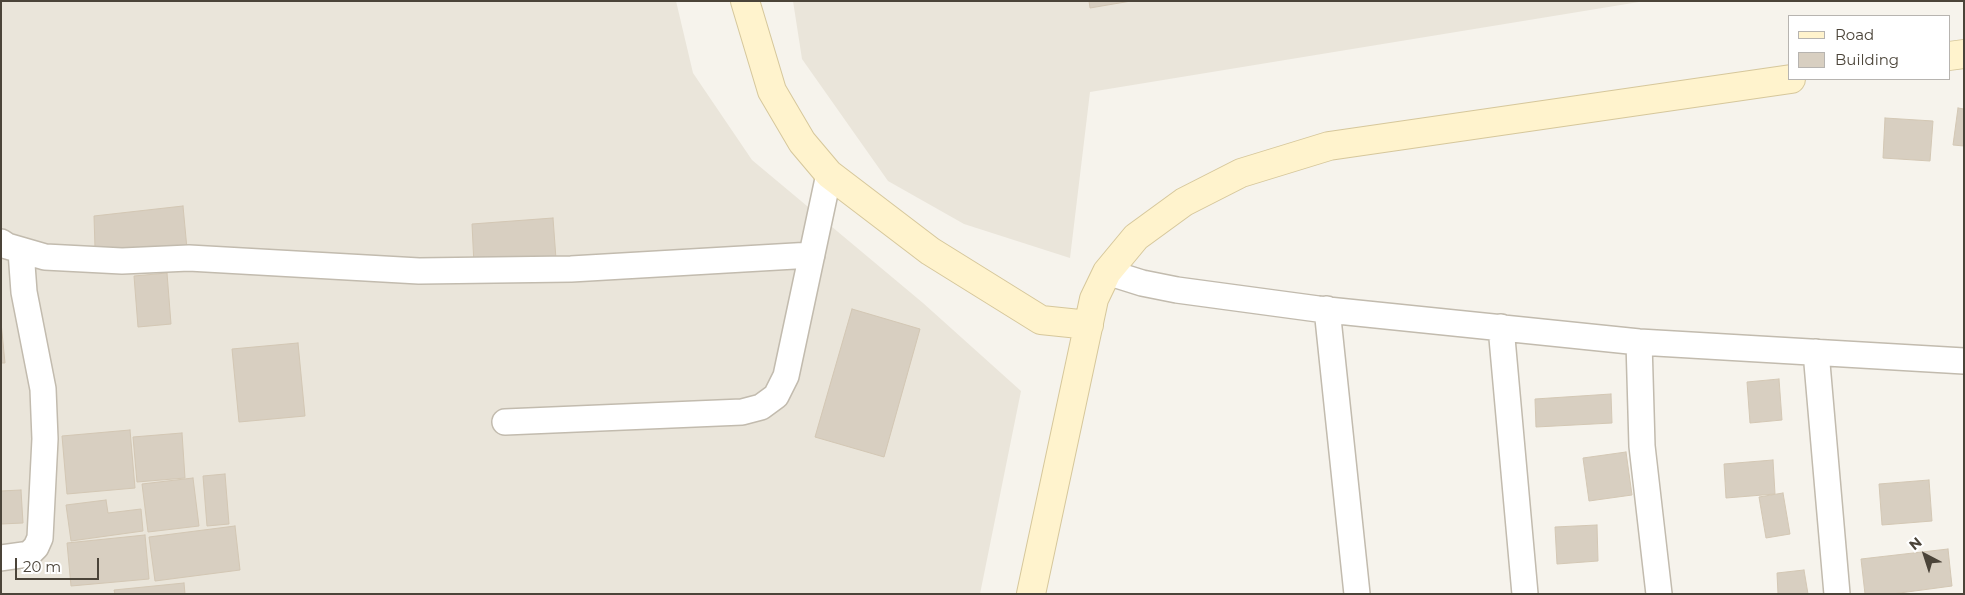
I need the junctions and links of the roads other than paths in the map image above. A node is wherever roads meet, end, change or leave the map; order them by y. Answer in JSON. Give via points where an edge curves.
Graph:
{"nodes":[{"id":1,"x":746,"y":1,"type":"edge"},
{"id":2,"x":1964,"y":54,"type":"edge"},
{"id":3,"x":1950,"y":56,"type":"edge"},
{"id":4,"x":1788,"y":79,"type":"edge"},
{"id":5,"x":829,"y":174,"type":"junction"},
{"id":6,"x":11,"y":246,"type":"edge"},
{"id":7,"x":812,"y":255,"type":"junction"},
{"id":8,"x":1107,"y":272,"type":"junction"},
{"id":9,"x":1327,"y":309,"type":"junction"},
{"id":10,"x":1089,"y":325,"type":"junction"},
{"id":11,"x":1501,"y":327,"type":"junction"},
{"id":12,"x":1640,"y":342,"type":"junction"},
{"id":13,"x":1816,"y":352,"type":"junction"},
{"id":14,"x":1964,"y":361,"type":"edge"},
{"id":15,"x":505,"y":422,"type":"dead end"},
{"id":16,"x":1,"y":558,"type":"edge"},
{"id":17,"x":1031,"y":594,"type":"edge"},
{"id":18,"x":1357,"y":594,"type":"edge"},
{"id":19,"x":1525,"y":594,"type":"edge"},
{"id":20,"x":1659,"y":594,"type":"edge"},
{"id":21,"x":1837,"y":594,"type":"edge"}],
"edges":[{"from":1,"to":5,"type":"street","via":[[772,91],[802,142]]},
{"from":2,"to":3,"type":"street"},
{"from":4,"to":8,"type":"street","via":[[1329,146],[1241,173],[1184,202],[1136,237]]},
{"from":5,"to":7,"type":"street"},
{"from":5,"to":10,"type":"street","via":[[930,251],[1041,320]]},
{"from":6,"to":7,"type":"street","via":[[45,257],[122,261],[188,258],[419,271],[571,269]]},
{"from":6,"to":16,"type":"street","via":[[24,292],[43,389],[45,439],[40,538],[29,554]]},
{"from":7,"to":15,"type":"street","via":[[786,376],[776,396],[761,407],[742,412]]},
{"from":8,"to":9,"type":"street","via":[[1177,290]]},
{"from":8,"to":10,"type":"street","via":[[1094,299]]},
{"from":9,"to":11,"type":"street"},
{"from":9,"to":18,"type":"street"},
{"from":10,"to":17,"type":"street"},
{"from":11,"to":12,"type":"street"},
{"from":11,"to":19,"type":"street"},
{"from":12,"to":13,"type":"street"},
{"from":12,"to":20,"type":"street","via":[[1642,446]]},
{"from":13,"to":14,"type":"street"},
{"from":13,"to":21,"type":"street"}]}
